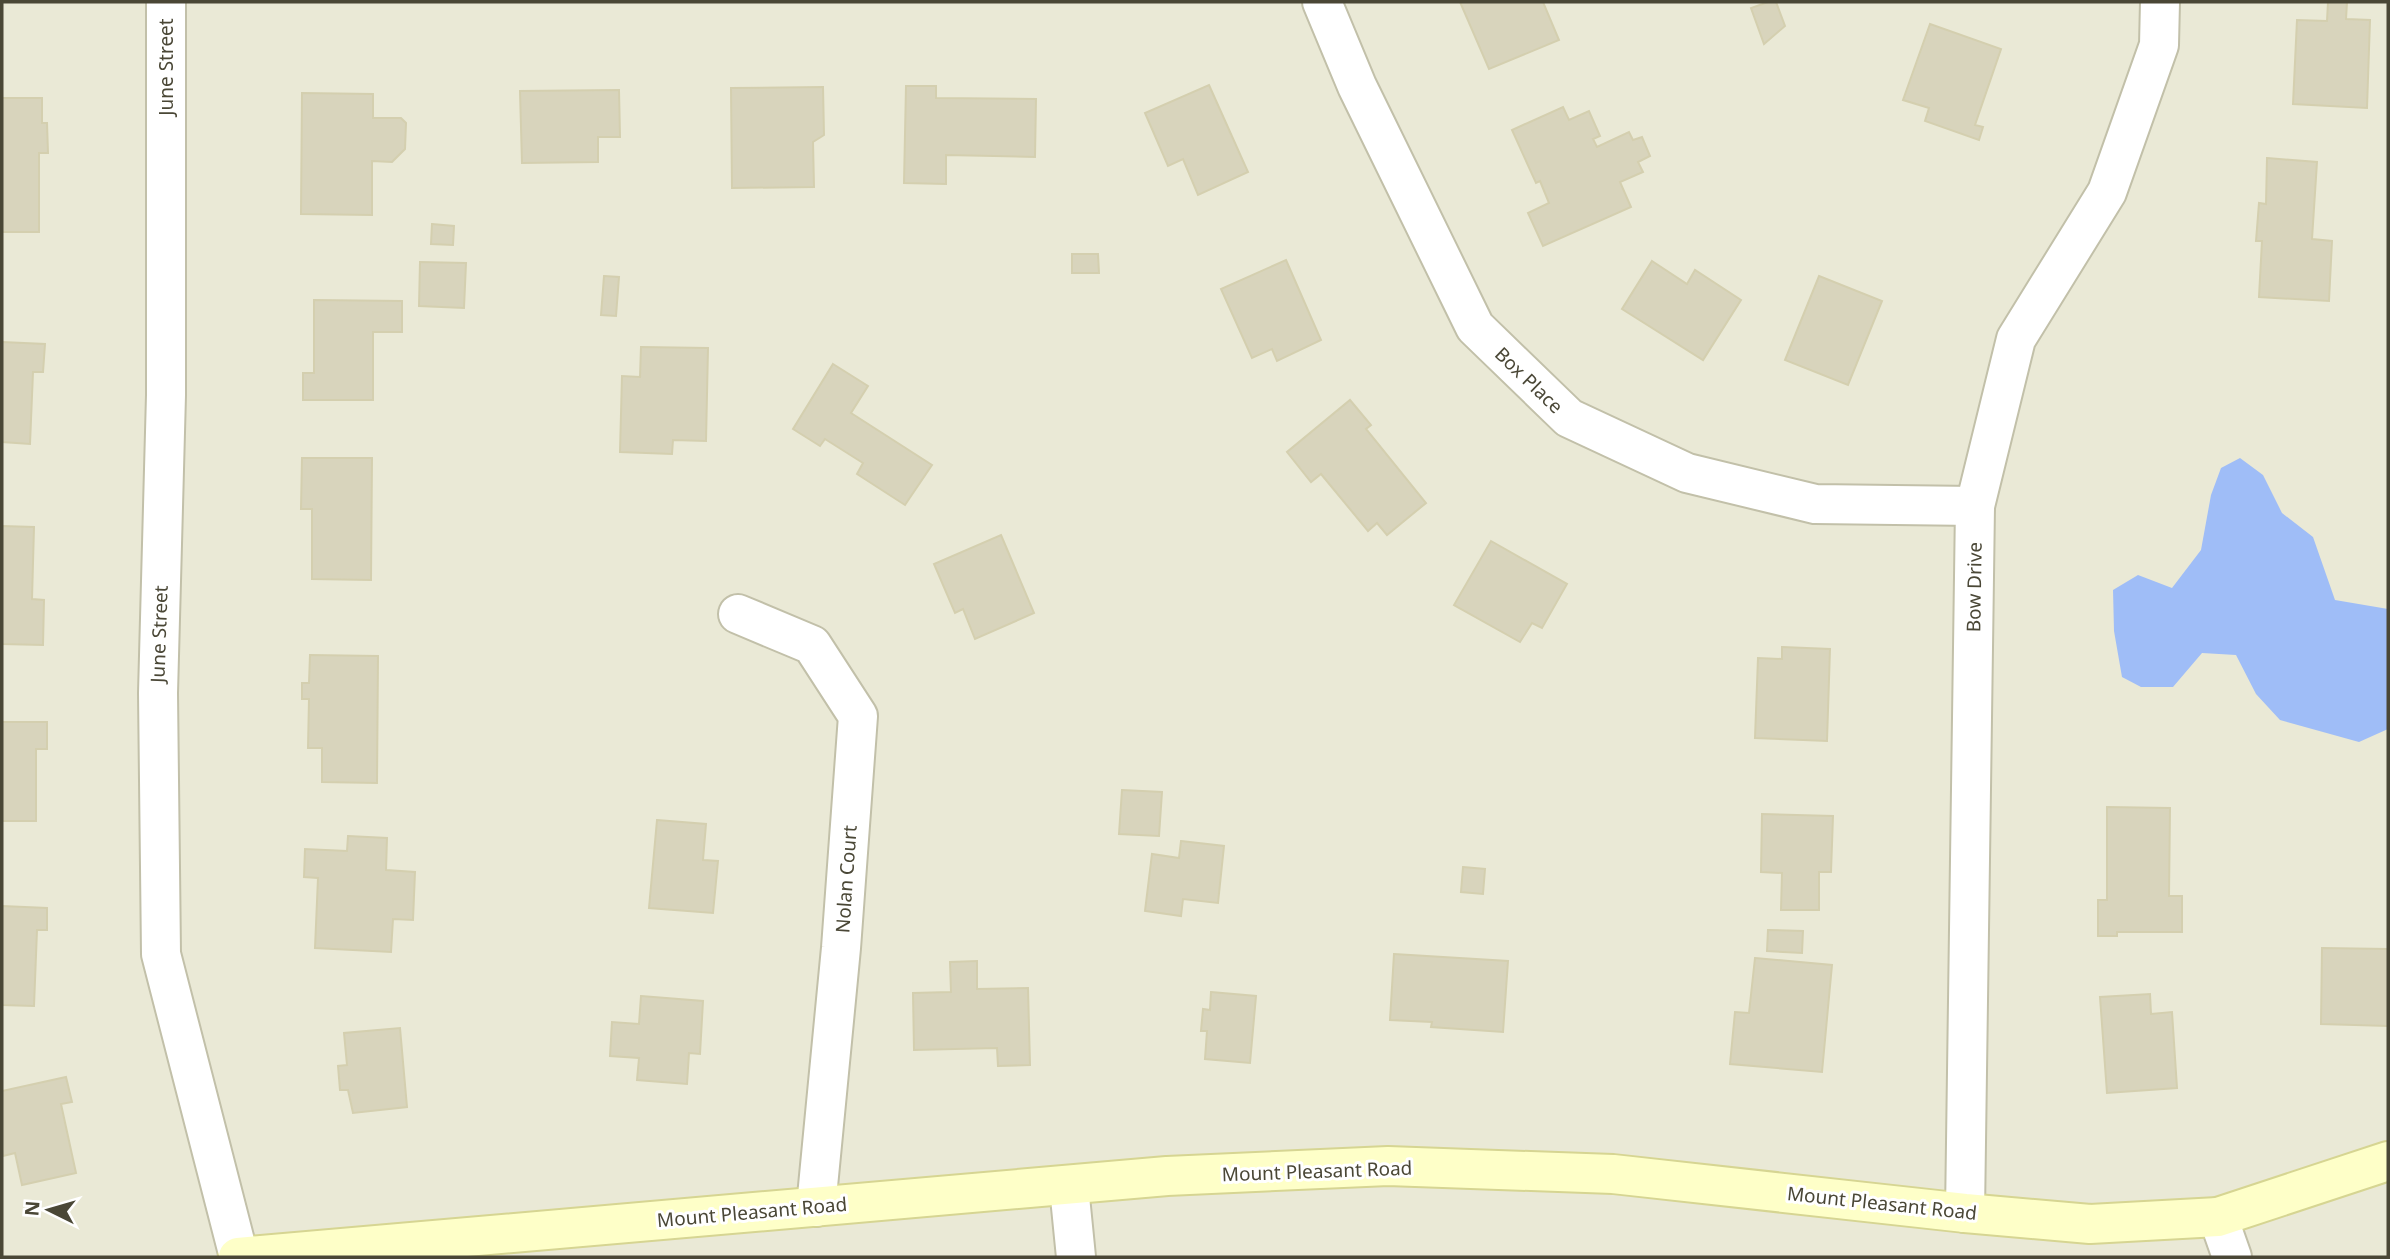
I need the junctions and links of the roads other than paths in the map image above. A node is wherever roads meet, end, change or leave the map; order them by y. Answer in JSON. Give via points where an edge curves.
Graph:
{"nodes":[{"id":1,"x":166,"y":2,"type":"edge"},
{"id":2,"x":1322,"y":2,"type":"edge"},
{"id":3,"x":2160,"y":2,"type":"edge"},
{"id":4,"x":1975,"y":506,"type":"junction"},
{"id":5,"x":738,"y":614,"type":"dead end"},
{"id":6,"x":2388,"y":1161,"type":"edge"},
{"id":7,"x":1069,"y":1187,"type":"junction"},
{"id":8,"x":816,"y":1207,"type":"junction"},
{"id":9,"x":1965,"y":1213,"type":"junction"},
{"id":10,"x":2218,"y":1217,"type":"junction"},
{"id":11,"x":239,"y":1257,"type":"edge"},
{"id":12,"x":1076,"y":1257,"type":"edge"},
{"id":13,"x":2232,"y":1257,"type":"edge"}],
"edges":[{"from":1,"to":11,"type":"street","name":"June Street","via":[[166,395],[158,692],[161,954]]},
{"from":2,"to":4,"type":"street","name":"Box Place","via":[[1357,86],[1475,327],[1569,418],[1687,473],[1815,503]]},
{"from":3,"to":4,"type":"street","name":"Bow Drive","via":[[2159,45],[2107,192],[2016,339]]},
{"from":4,"to":9,"type":"street","name":"Bow Drive"},
{"from":5,"to":8,"type":"street","name":"Nolan Court","via":[[812,645],[858,716]]},
{"from":6,"to":10,"type":"street","name":"Mount Pleasant Road"},
{"from":7,"to":8,"type":"street","name":"Mount Pleasant Road"},
{"from":7,"to":9,"type":"street","name":"Mount Pleasant Road","via":[[1167,1177],[1388,1166],[1613,1174]]},
{"from":7,"to":12,"type":"street"},
{"from":8,"to":11,"type":"street","name":"Mount Pleasant Road"},
{"from":9,"to":10,"type":"street","name":"Mount Pleasant Road","via":[[2090,1224]]},
{"from":10,"to":13,"type":"street"}]}
